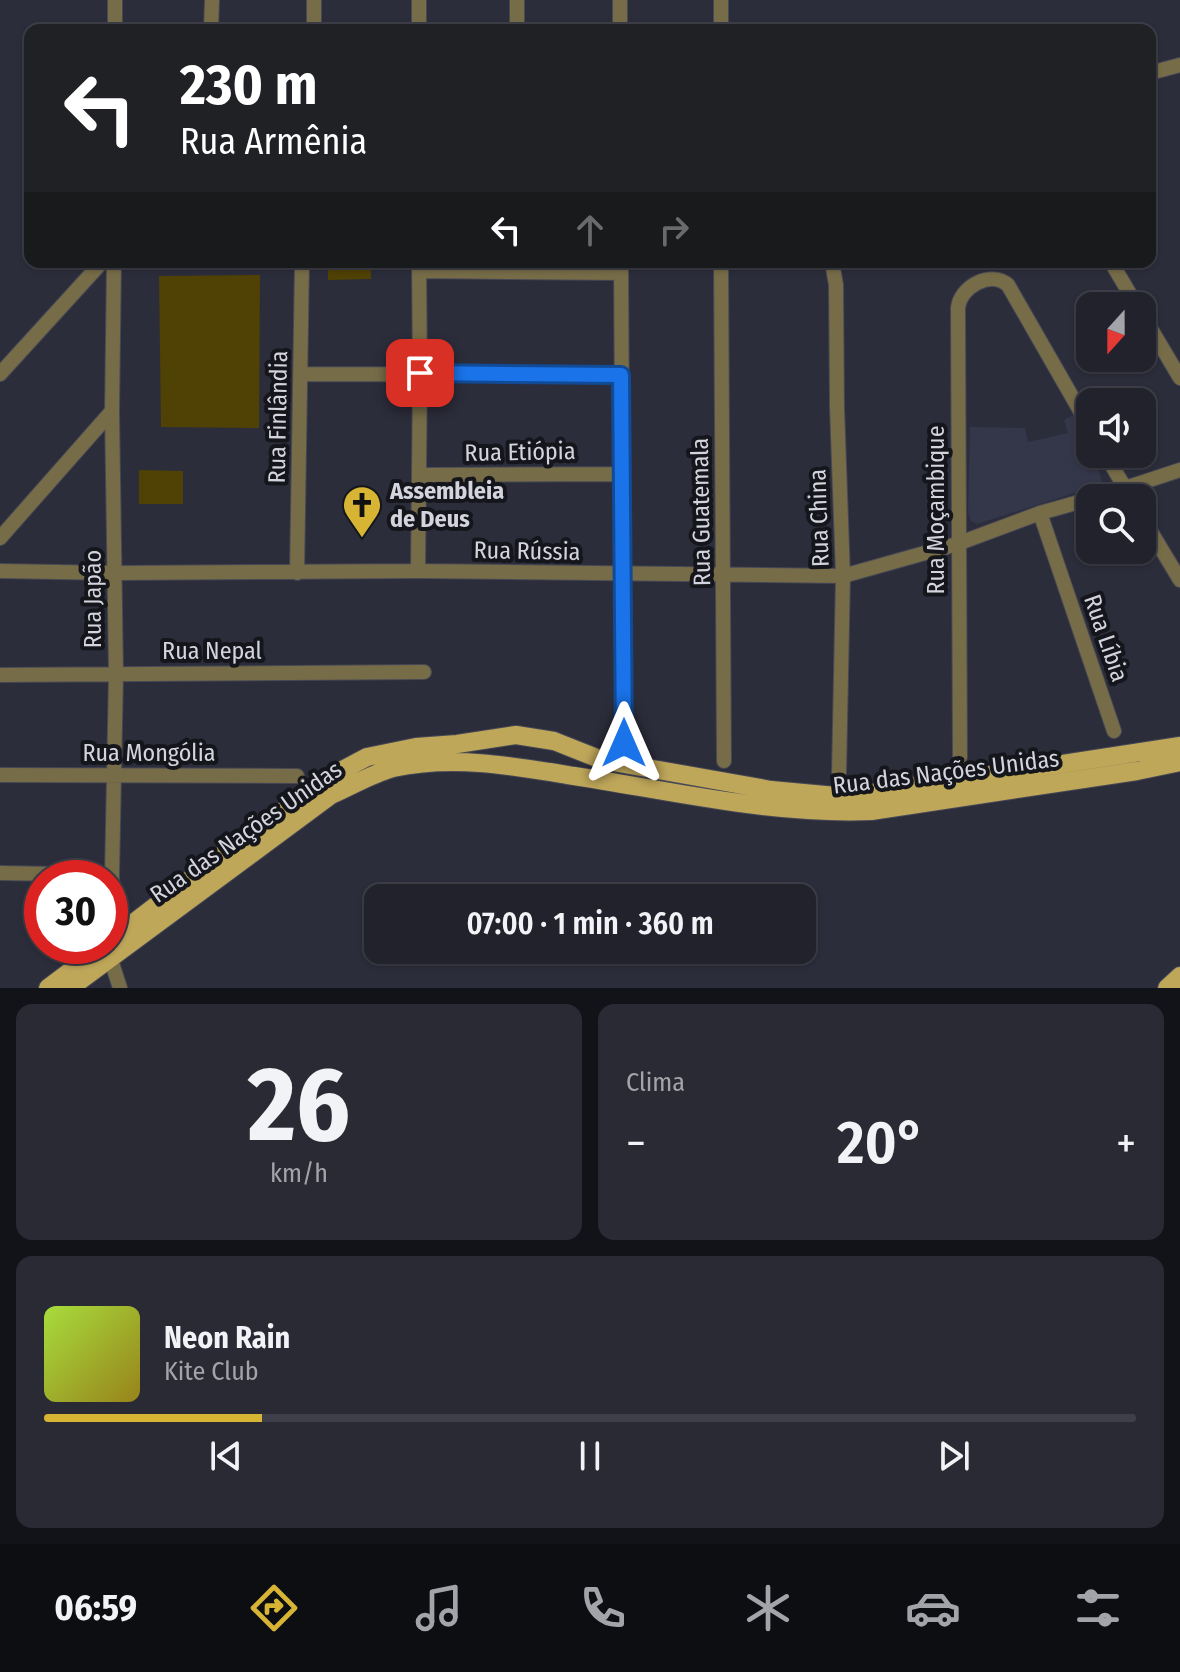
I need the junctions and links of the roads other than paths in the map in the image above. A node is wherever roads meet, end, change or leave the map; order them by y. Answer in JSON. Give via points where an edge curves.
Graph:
{"nodes":[{"id":1,"x":115,"y":0,"type":"edge"},
{"id":2,"x":212,"y":0,"type":"edge"},
{"id":3,"x":314,"y":0,"type":"edge"},
{"id":4,"x":419,"y":0,"type":"edge"},
{"id":5,"x":517,"y":0,"type":"edge"},
{"id":6,"x":620,"y":0,"type":"edge"},
{"id":7,"x":721,"y":0,"type":"edge"},
{"id":8,"x":115,"y":24,"type":"edge"},
{"id":9,"x":211,"y":24,"type":"edge"},
{"id":10,"x":314,"y":24,"type":"edge"},
{"id":11,"x":419,"y":24,"type":"edge"},
{"id":12,"x":517,"y":24,"type":"edge"},
{"id":13,"x":620,"y":24,"type":"edge"},
{"id":14,"x":721,"y":24,"type":"edge"},
{"id":15,"x":1180,"y":65,"type":"edge"},
{"id":16,"x":1156,"y":71,"type":"edge"},
{"id":17,"x":97,"y":268,"type":"edge"},
{"id":18,"x":114,"y":268,"type":"edge"},
{"id":19,"x":302,"y":268,"type":"edge"},
{"id":20,"x":419,"y":268,"type":"edge"},
{"id":21,"x":621,"y":268,"type":"edge"},
{"id":22,"x":721,"y":268,"type":"edge"},
{"id":23,"x":833,"y":268,"type":"edge"},
{"id":24,"x":1115,"y":268,"type":"edge"},
{"id":25,"x":1129,"y":292,"type":"edge"},
{"id":26,"x":1156,"y":338,"type":"edge"},
{"id":27,"x":420,"y":373,"type":"junction"},
{"id":28,"x":0,"y":374,"type":"edge"},
{"id":29,"x":302,"y":374,"type":"junction"},
{"id":30,"x":621,"y":375,"type":"junction"},
{"id":31,"x":1180,"y":378,"type":"edge"},
{"id":32,"x":1076,"y":404,"type":"edge"},
{"id":33,"x":112,"y":411,"type":"junction"},
{"id":34,"x":1180,"y":470,"type":"edge"},
{"id":35,"x":621,"y":474,"type":"junction"},
{"id":36,"x":420,"y":475,"type":"junction"},
{"id":37,"x":1150,"y":484,"type":"edge"},
{"id":38,"x":1076,"y":503,"type":"edge"},
{"id":39,"x":1040,"y":513,"type":"junction"},
{"id":40,"x":0,"y":538,"type":"edge"},
{"id":41,"x":1156,"y":540,"type":"edge"},
{"id":42,"x":957,"y":544,"type":"junction"},
{"id":43,"x":0,"y":571,"type":"edge"},
{"id":44,"x":418,"y":571,"type":"junction"},
{"id":45,"x":115,"y":573,"type":"junction"},
{"id":46,"x":297,"y":573,"type":"junction"},
{"id":47,"x":724,"y":574,"type":"junction"},
{"id":48,"x":623,"y":575,"type":"junction"},
{"id":49,"x":843,"y":576,"type":"junction"},
{"id":50,"x":1180,"y":580,"type":"edge"},
{"id":51,"x":424,"y":672,"type":"dead end"},
{"id":52,"x":116,"y":674,"type":"junction"},
{"id":53,"x":0,"y":675,"type":"edge"},
{"id":54,"x":1114,"y":731,"type":"dead end"},
{"id":55,"x":506,"y":735,"type":"junction"},
{"id":56,"x":554,"y":741,"type":"junction"},
{"id":57,"x":624,"y":743,"type":"dead end"},
{"id":58,"x":1180,"y":746,"type":"edge"},
{"id":59,"x":960,"y":757,"type":"dead end"},
{"id":60,"x":724,"y":761,"type":"dead end"},
{"id":61,"x":1180,"y":762,"type":"edge"},
{"id":62,"x":510,"y":765,"type":"junction"},
{"id":63,"x":546,"y":771,"type":"junction"},
{"id":64,"x":839,"y":773,"type":"dead end"},
{"id":65,"x":112,"y":774,"type":"junction"},
{"id":66,"x":0,"y":775,"type":"edge"},
{"id":67,"x":297,"y":776,"type":"dead end"},
{"id":68,"x":112,"y":860,"type":"edge"},
{"id":69,"x":0,"y":873,"type":"edge"},
{"id":70,"x":24,"y":873,"type":"edge"},
{"id":71,"x":128,"y":930,"type":"edge"},
{"id":72,"x":128,"y":932,"type":"edge"},
{"id":73,"x":81,"y":964,"type":"edge"},
{"id":74,"x":113,"y":964,"type":"edge"},
{"id":75,"x":1180,"y":976,"type":"edge"},
{"id":76,"x":93,"y":981,"type":"edge"},
{"id":77,"x":45,"y":988,"type":"edge"},
{"id":78,"x":70,"y":988,"type":"edge"},
{"id":79,"x":120,"y":988,"type":"edge"},
{"id":80,"x":1167,"y":988,"type":"edge"}],
"edges":[{"from":1,"to":8,"type":"street"},
{"from":2,"to":9,"type":"street"},
{"from":3,"to":10,"type":"street"},
{"from":4,"to":11,"type":"street"},
{"from":5,"to":12,"type":"street"},
{"from":6,"to":13,"type":"street"},
{"from":7,"to":14,"type":"street"},
{"from":15,"to":16,"type":"street"},
{"from":17,"to":28,"type":"street"},
{"from":18,"to":33,"type":"street","name":"Rua Japão"},
{"from":19,"to":29,"type":"street","name":"Rua Finlândia"},
{"from":20,"to":27,"type":"street"},
{"from":21,"to":30,"type":"street"},
{"from":22,"to":47,"type":"street","name":"Rua Guatemala"},
{"from":23,"to":49,"type":"street","name":"Rua China"},
{"from":24,"to":25,"type":"street"},
{"from":26,"to":31,"type":"street"},
{"from":27,"to":29,"type":"street"},
{"from":27,"to":30,"type":"street"},
{"from":27,"to":36,"type":"street"},
{"from":29,"to":46,"type":"street","name":"Rua Finlândia"},
{"from":30,"to":35,"type":"street"},
{"from":32,"to":42,"type":"street","name":"Rua Moçambique","via":[[1008,285],[988,278],[963,293],[958,303]]},
{"from":33,"to":40,"type":"street"},
{"from":33,"to":45,"type":"street","name":"Rua Japão"},
{"from":34,"to":37,"type":"street","name":"Rua Rússia"},
{"from":35,"to":36,"type":"street","name":"Rua Etiópia"},
{"from":35,"to":48,"type":"street"},
{"from":36,"to":44,"type":"street"},
{"from":38,"to":39,"type":"street","name":"Rua Rússia"},
{"from":39,"to":42,"type":"street","name":"Rua Rússia"},
{"from":39,"to":54,"type":"street","name":"Rua Líbia"},
{"from":41,"to":50,"type":"street"},
{"from":42,"to":49,"type":"street","name":"Rua Rússia"},
{"from":42,"to":59,"type":"street","name":"Rua Moçambique"},
{"from":43,"to":45,"type":"street","name":"Rua Rússia"},
{"from":44,"to":46,"type":"street","name":"Rua Rússia"},
{"from":44,"to":48,"type":"street","name":"Rua Rússia"},
{"from":45,"to":46,"type":"street","name":"Rua Rússia"},
{"from":45,"to":52,"type":"street","name":"Rua Japão"},
{"from":47,"to":48,"type":"street","name":"Rua Rússia"},
{"from":47,"to":49,"type":"street","name":"Rua Rússia"},
{"from":47,"to":60,"type":"street","name":"Rua Guatemala"},
{"from":48,"to":57,"type":"street"},
{"from":49,"to":64,"type":"street","name":"Rua China"},
{"from":51,"to":52,"type":"street","name":"Rua Nepal"},
{"from":52,"to":53,"type":"street","name":"Rua Nepal"},
{"from":52,"to":65,"type":"street","name":"Rua Japão"},
{"from":55,"to":56,"type":"main road","name":"Rua das Nações Unidas"},
{"from":55,"to":62,"type":"main road","via":[[503,748]]},
{"from":55,"to":71,"type":"main road","name":"Rua das Nações Unidas","via":[[358,760],[234,846]]},
{"from":56,"to":58,"type":"main road","name":"Rua das Nações Unidas","via":[[602,760],[836,796]]},
{"from":56,"to":63,"type":"main road","via":[[558,757]]},
{"from":61,"to":63,"type":"main road","name":"Rua das Nações Unidas","via":[[845,812],[793,810]]},
{"from":62,"to":63,"type":"main road","name":"Rua das Nações Unidas"},
{"from":62,"to":72,"type":"main road","name":"Rua das Nações Unidas","via":[[423,764],[369,776],[331,795]]},
{"from":65,"to":66,"type":"street","name":"Rua Mongólia"},
{"from":65,"to":67,"type":"street","name":"Rua Mongólia"},
{"from":65,"to":68,"type":"street","name":"Rua Japão"},
{"from":69,"to":70,"type":"street"},
{"from":73,"to":77,"type":"main road","name":"Rua das Nações Unidas"},
{"from":74,"to":79,"type":"street","name":"Rua Japão"},
{"from":75,"to":80,"type":"main road"},
{"from":76,"to":78,"type":"main road","name":"Rua das Nações Unidas"}]}
